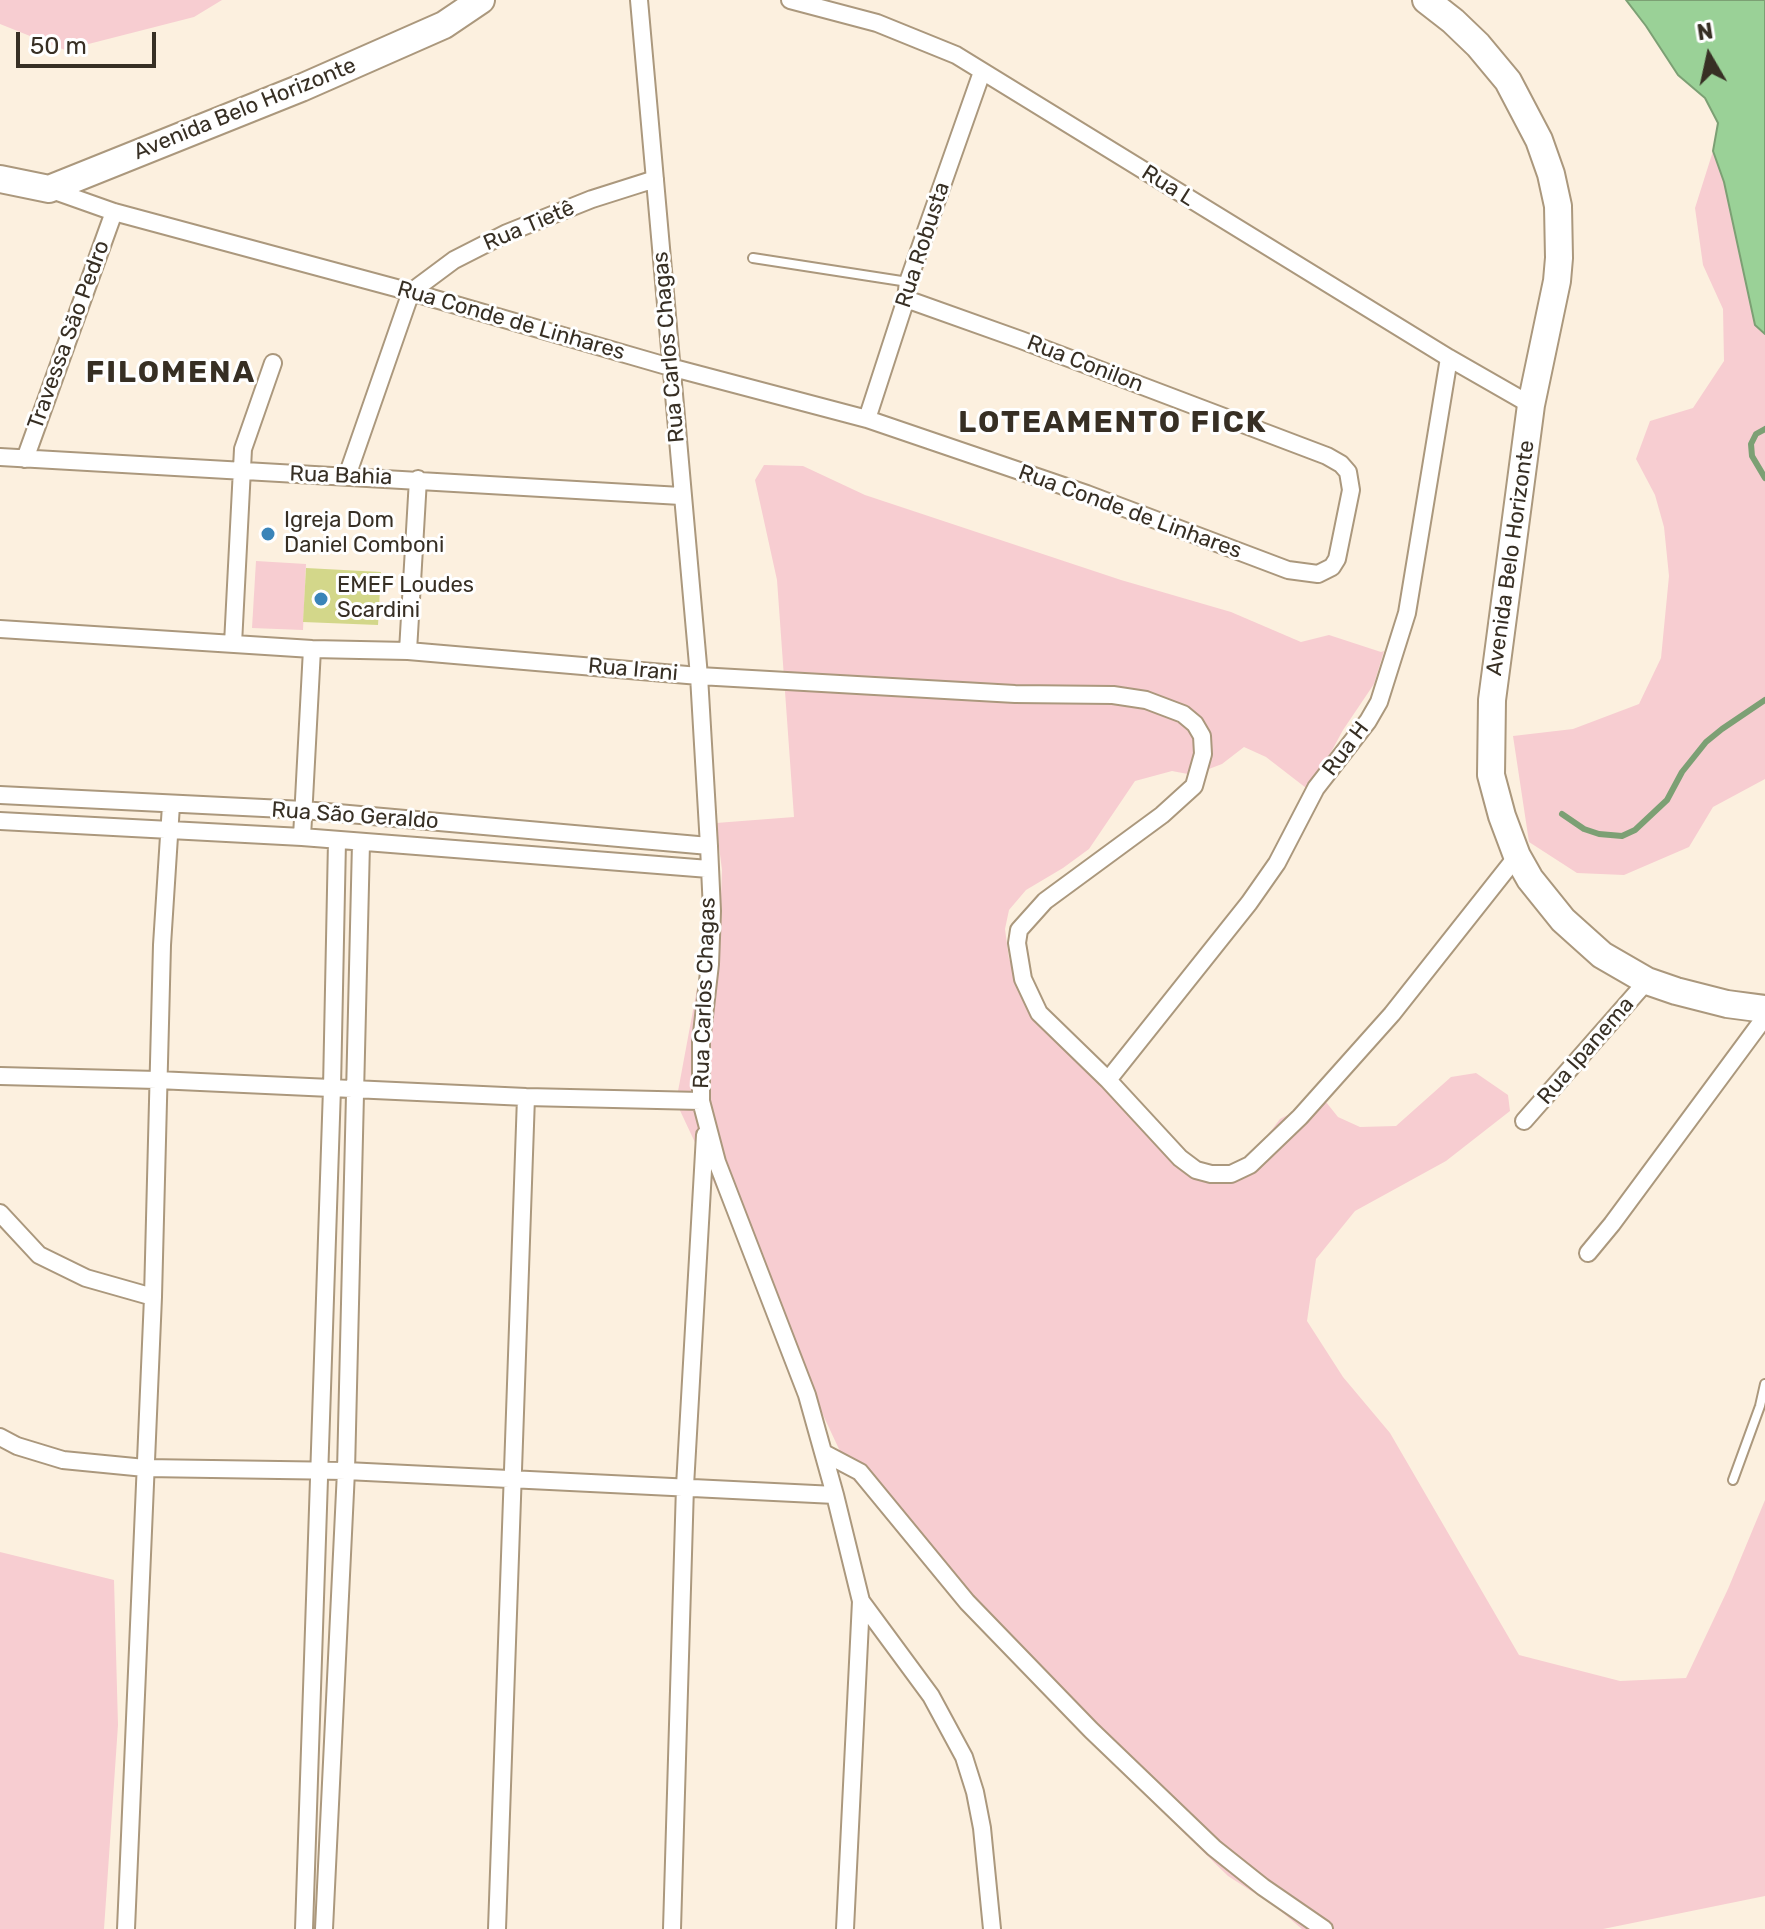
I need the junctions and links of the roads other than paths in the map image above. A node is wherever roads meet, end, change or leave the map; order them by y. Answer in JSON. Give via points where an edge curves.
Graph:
{"nodes":[{"id":1,"x":481,"y":0,"type":"edge"},
{"id":2,"x":639,"y":0,"type":"edge"},
{"id":3,"x":790,"y":0,"type":"edge"},
{"id":4,"x":1426,"y":0,"type":"edge"},
{"id":5,"x":982,"y":72,"type":"junction"},
{"id":6,"x":0,"y":179,"type":"edge"},
{"id":7,"x":655,"y":179,"type":"junction"},
{"id":8,"x":49,"y":189,"type":"junction"},
{"id":9,"x":114,"y":212,"type":"junction"},
{"id":10,"x":753,"y":258,"type":"dead end"},
{"id":11,"x":907,"y":291,"type":"junction"},
{"id":12,"x":411,"y":292,"type":"junction"},
{"id":13,"x":1449,"y":358,"type":"junction"},
{"id":14,"x":273,"y":363,"type":"dead end"},
{"id":15,"x":670,"y":367,"type":"junction"},
{"id":16,"x":1531,"y":405,"type":"junction"},
{"id":17,"x":867,"y":419,"type":"junction"},
{"id":18,"x":0,"y":457,"type":"edge"},
{"id":19,"x":25,"y":459,"type":"junction"},
{"id":20,"x":242,"y":472,"type":"junction"},
{"id":21,"x":347,"y":476,"type":"junction"},
{"id":22,"x":418,"y":479,"type":"junction"},
{"id":23,"x":681,"y":496,"type":"junction"},
{"id":24,"x":1288,"y":570,"type":"joint"},
{"id":25,"x":0,"y":629,"type":"edge"},
{"id":26,"x":233,"y":644,"type":"junction"},
{"id":27,"x":312,"y":649,"type":"junction"},
{"id":28,"x":408,"y":651,"type":"junction"},
{"id":29,"x":699,"y":676,"type":"junction"},
{"id":30,"x":0,"y":795,"type":"edge"},
{"id":31,"x":171,"y":805,"type":"junction"},
{"id":32,"x":304,"y":810,"type":"junction"},
{"id":33,"x":0,"y":821,"type":"edge"},
{"id":34,"x":169,"y":830,"type":"junction"},
{"id":35,"x":302,"y":837,"type":"junction"},
{"id":36,"x":337,"y":841,"type":"junction"},
{"id":37,"x":361,"y":843,"type":"junction"},
{"id":38,"x":709,"y":846,"type":"junction"},
{"id":39,"x":1517,"y":856,"type":"junction"},
{"id":40,"x":709,"y":869,"type":"junction"},
{"id":41,"x":1647,"y":981,"type":"junction"},
{"id":42,"x":1765,"y":1009,"type":"edge"},
{"id":43,"x":1765,"y":1017,"type":"edge"},
{"id":44,"x":0,"y":1076,"type":"edge"},
{"id":45,"x":157,"y":1080,"type":"junction"},
{"id":46,"x":1108,"y":1080,"type":"junction"},
{"id":47,"x":332,"y":1088,"type":"junction"},
{"id":48,"x":355,"y":1088,"type":"junction"},
{"id":49,"x":526,"y":1097,"type":"junction"},
{"id":50,"x":701,"y":1101,"type":"junction"},
{"id":51,"x":1524,"y":1121,"type":"dead end"},
{"id":52,"x":706,"y":1124,"type":"junction"},
{"id":53,"x":0,"y":1213,"type":"edge"},
{"id":54,"x":1588,"y":1253,"type":"dead end"},
{"id":55,"x":153,"y":1297,"type":"junction"},
{"id":56,"x":1765,"y":1384,"type":"edge"},
{"id":57,"x":0,"y":1437,"type":"edge"},
{"id":58,"x":824,"y":1453,"type":"junction"},
{"id":59,"x":145,"y":1468,"type":"junction"},
{"id":60,"x":320,"y":1470,"type":"junction"},
{"id":61,"x":346,"y":1471,"type":"junction"},
{"id":62,"x":514,"y":1480,"type":"junction"},
{"id":63,"x":1733,"y":1480,"type":"dead end"},
{"id":64,"x":685,"y":1486,"type":"junction"},
{"id":65,"x":835,"y":1495,"type":"junction"},
{"id":66,"x":861,"y":1601,"type":"junction"},
{"id":67,"x":126,"y":1929,"type":"edge"},
{"id":68,"x":304,"y":1929,"type":"edge"},
{"id":69,"x":324,"y":1929,"type":"edge"},
{"id":70,"x":497,"y":1929,"type":"edge"},
{"id":71,"x":672,"y":1929,"type":"edge"},
{"id":72,"x":845,"y":1929,"type":"edge"},
{"id":73,"x":992,"y":1929,"type":"edge"},
{"id":74,"x":1324,"y":1929,"type":"edge"}],
"edges":[{"from":1,"to":8,"type":"main road","name":"Avenida Belo Horizonte","via":[[444,25],[301,88]]},
{"from":2,"to":7,"type":"street","name":"Rua Carlos Chagas"},
{"from":3,"to":5,"type":"street","name":"Rua L","via":[[926,41]]},
{"from":4,"to":16,"type":"main road","name":"Avenida Belo Horizonte","via":[[1478,45],[1508,81],[1551,174],[1559,258]]},
{"from":5,"to":11,"type":"street","name":"Rua Robusta"},
{"from":5,"to":13,"type":"street","name":"Rua L"},
{"from":6,"to":8,"type":"main road"},
{"from":7,"to":12,"type":"street","name":"Rua Tietê","via":[[507,233],[454,260]]},
{"from":7,"to":15,"type":"street","name":"Rua Carlos Chagas"},
{"from":8,"to":9,"type":"street","name":"Rua Conde de Linhares"},
{"from":9,"to":12,"type":"street","name":"Rua Conde de Linhares"},
{"from":9,"to":19,"type":"street","name":"Travessa São Pedro"},
{"from":10,"to":11,"type":"lane"},
{"from":11,"to":17,"type":"street","name":"Rua Robusta"},
{"from":11,"to":24,"type":"street","name":"Rua Conilon","via":[[1341,464],[1351,490],[1337,559],[1318,574]]},
{"from":12,"to":15,"type":"street","name":"Rua Conde de Linhares"},
{"from":12,"to":21,"type":"street"},
{"from":13,"to":16,"type":"street","name":"Rua L"},
{"from":13,"to":46,"type":"street","name":"Rua H","via":[[1407,613],[1379,702],[1316,788],[1277,863],[1249,903]]},
{"from":14,"to":20,"type":"street","via":[[243,449]]},
{"from":15,"to":17,"type":"street","name":"Rua Conde de Linhares"},
{"from":15,"to":23,"type":"street","name":"Rua Carlos Chagas"},
{"from":16,"to":39,"type":"main road","name":"Avenida Belo Horizonte","via":[[1492,715],[1491,775]]},
{"from":17,"to":24,"type":"street","name":"Rua Conde de Linhares"},
{"from":18,"to":19,"type":"street","name":"Rua Bahia"},
{"from":19,"to":20,"type":"street","name":"Rua Bahia"},
{"from":20,"to":21,"type":"street","name":"Rua Bahia"},
{"from":20,"to":26,"type":"street"},
{"from":21,"to":22,"type":"street","name":"Rua Bahia"},
{"from":22,"to":23,"type":"street","name":"Rua Bahia"},
{"from":22,"to":28,"type":"street"},
{"from":23,"to":29,"type":"street","name":"Rua Carlos Chagas"},
{"from":25,"to":26,"type":"street","name":"Rua Irani"},
{"from":26,"to":27,"type":"street","name":"Rua Irani"},
{"from":27,"to":28,"type":"street","name":"Rua Irani"},
{"from":27,"to":32,"type":"street"},
{"from":28,"to":29,"type":"street","name":"Rua Irani"},
{"from":29,"to":38,"type":"street","name":"Rua Carlos Chagas"},
{"from":29,"to":46,"type":"street","name":"Rua Irani","via":[[1113,695],[1146,700],[1195,724],[1203,754],[1194,786],[1045,901],[1019,930],[1019,964],[1039,1013]]},
{"from":30,"to":31,"type":"street","name":"Rua São Geraldo"},
{"from":31,"to":32,"type":"street","name":"Rua São Geraldo"},
{"from":31,"to":34,"type":"street"},
{"from":32,"to":35,"type":"street"},
{"from":32,"to":38,"type":"street","name":"Rua São Geraldo"},
{"from":33,"to":34,"type":"street","name":"Rua São Geraldo"},
{"from":34,"to":35,"type":"street","name":"Rua São Geraldo"},
{"from":34,"to":45,"type":"street"},
{"from":35,"to":36,"type":"street","name":"Rua São Geraldo"},
{"from":36,"to":37,"type":"street","name":"Rua São Geraldo"},
{"from":36,"to":47,"type":"street"},
{"from":37,"to":40,"type":"street","name":"Rua São Geraldo"},
{"from":37,"to":48,"type":"street"},
{"from":38,"to":40,"type":"street","name":"Rua Carlos Chagas"},
{"from":39,"to":41,"type":"main road","name":"Avenida Belo Horizonte","via":[[1563,920],[1602,955]]},
{"from":39,"to":46,"type":"street","via":[[1392,1014],[1250,1165],[1222,1176],[1196,1170]]},
{"from":40,"to":50,"type":"street","name":"Rua Carlos Chagas","via":[[712,911]]},
{"from":41,"to":42,"type":"main road","name":"Avenida Belo Horizonte"},
{"from":41,"to":51,"type":"street","name":"Rua Ipanema"},
{"from":43,"to":54,"type":"street"},
{"from":44,"to":45,"type":"street"},
{"from":45,"to":47,"type":"street"},
{"from":45,"to":55,"type":"street"},
{"from":47,"to":48,"type":"street"},
{"from":47,"to":60,"type":"street"},
{"from":48,"to":49,"type":"street"},
{"from":48,"to":61,"type":"street"},
{"from":49,"to":50,"type":"street"},
{"from":49,"to":62,"type":"street"},
{"from":50,"to":52,"type":"street","name":"Rua Carlos Chagas"},
{"from":52,"to":58,"type":"street","name":"Rua Carlos Chagas"},
{"from":52,"to":64,"type":"street"},
{"from":53,"to":55,"type":"street","via":[[39,1255],[86,1278]]},
{"from":55,"to":59,"type":"street"},
{"from":56,"to":63,"type":"lane"},
{"from":57,"to":59,"type":"street","via":[[63,1460]]},
{"from":58,"to":65,"type":"street","name":"Rua Carlos Chagas"},
{"from":58,"to":74,"type":"street","via":[[860,1472],[967,1602],[1214,1848]]},
{"from":59,"to":60,"type":"street"},
{"from":59,"to":67,"type":"street"},
{"from":60,"to":61,"type":"street"},
{"from":60,"to":68,"type":"street"},
{"from":61,"to":62,"type":"street"},
{"from":61,"to":69,"type":"street"},
{"from":62,"to":64,"type":"street"},
{"from":62,"to":70,"type":"street"},
{"from":64,"to":65,"type":"street"},
{"from":64,"to":71,"type":"street"},
{"from":65,"to":66,"type":"street","name":"Rua Carlos Chagas"},
{"from":66,"to":72,"type":"street"},
{"from":66,"to":73,"type":"street","name":"Rua Carlos Chagas","via":[[931,1696],[964,1757],[982,1828]]}]}
